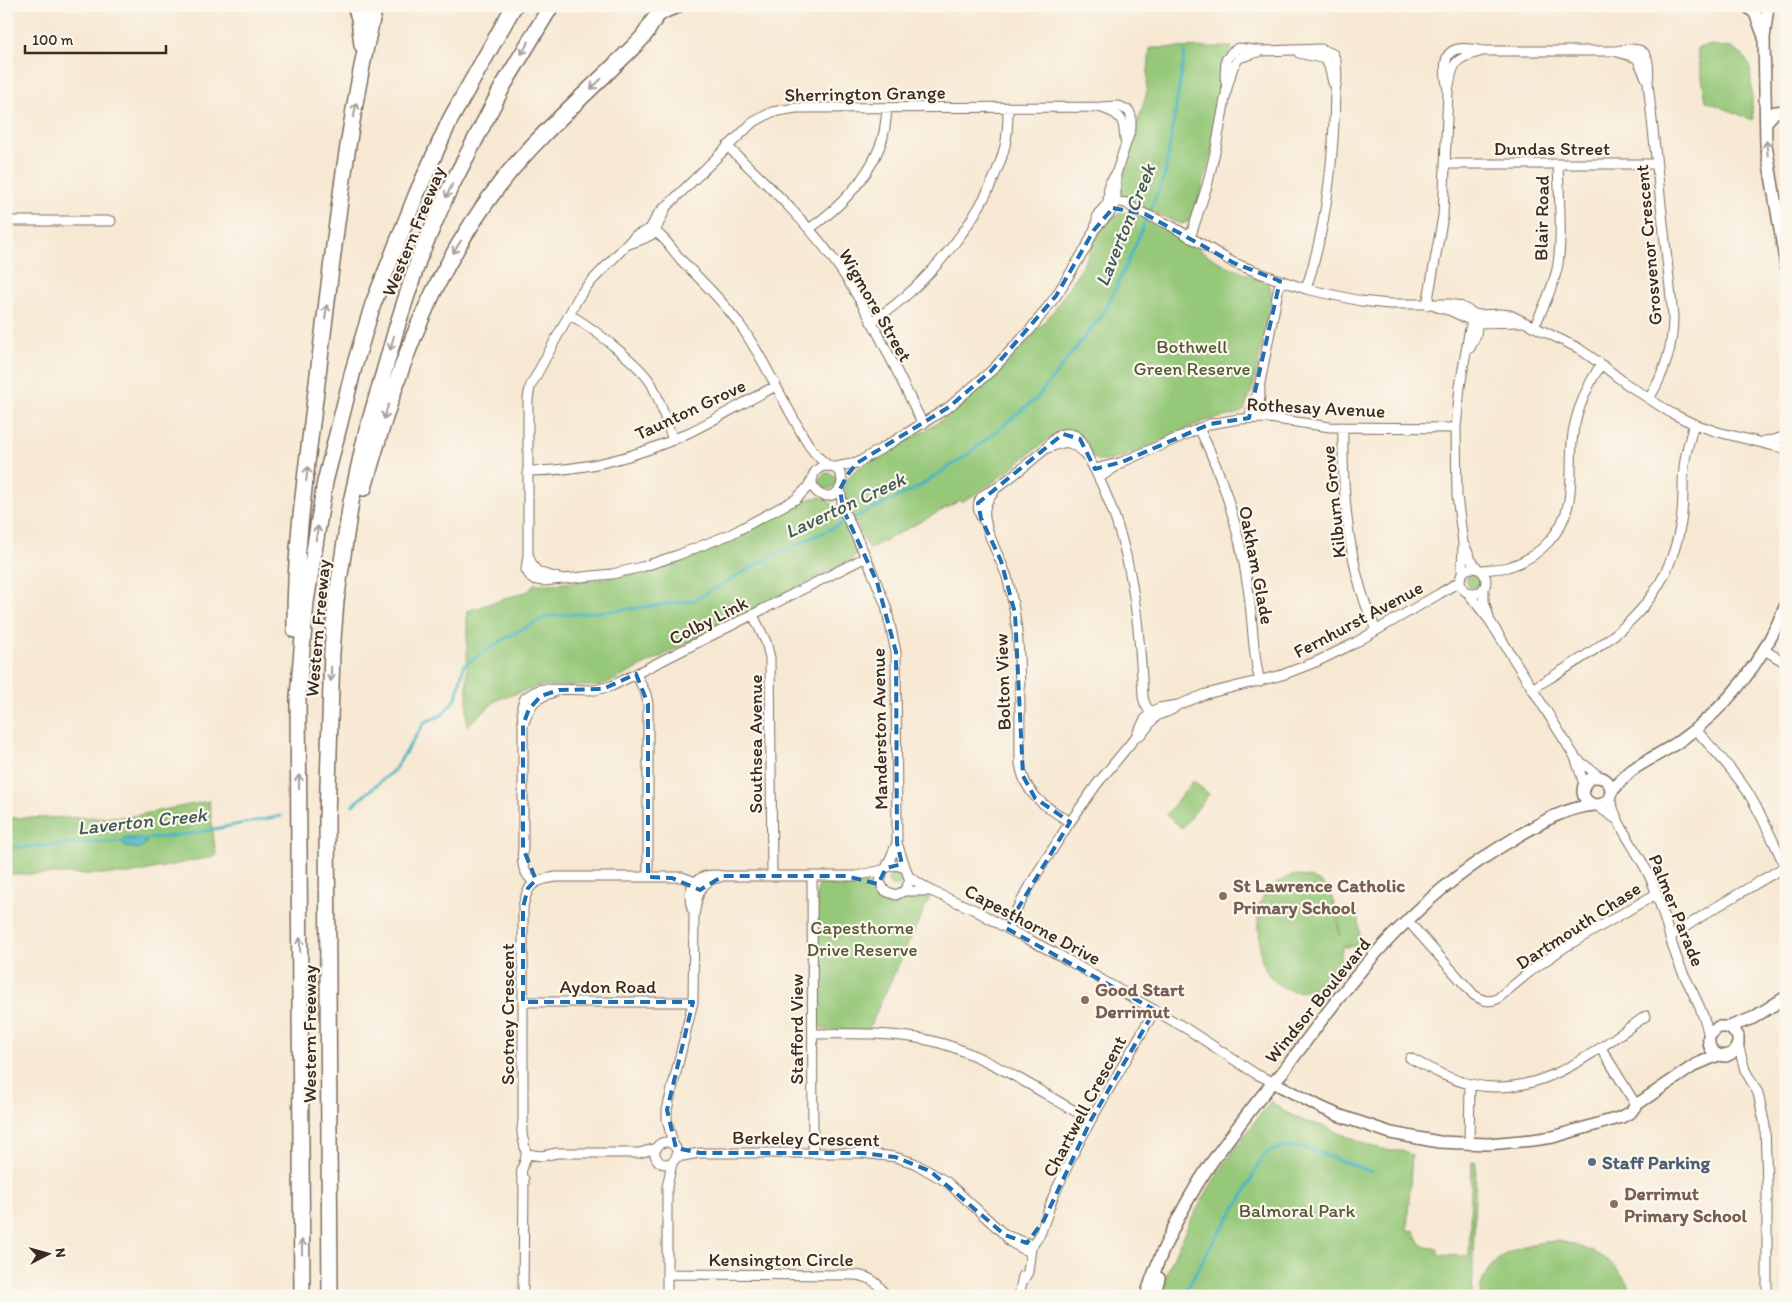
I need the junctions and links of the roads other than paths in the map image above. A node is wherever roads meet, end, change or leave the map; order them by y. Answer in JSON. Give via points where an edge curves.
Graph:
{"nodes":[{"id":1,"x":355,"y":6,"type":"edge"},
{"id":2,"x":375,"y":6,"type":"edge"},
{"id":3,"x":514,"y":6,"type":"edge"},
{"id":4,"x":551,"y":6,"type":"edge"},
{"id":5,"x":656,"y":6,"type":"edge"},
{"id":6,"x":676,"y":6,"type":"edge"},
{"id":7,"x":1746,"y":6,"type":"edge"},
{"id":8,"x":1768,"y":6,"type":"edge"},
{"id":9,"x":652,"y":22,"type":"junction"},
{"id":10,"x":1764,"y":38,"type":"junction"},
{"id":11,"x":361,"y":76,"type":"junction"},
{"id":12,"x":887,"y":108,"type":"junction"},
{"id":13,"x":1008,"y":108,"type":"junction"},
{"id":14,"x":1786,"y":111,"type":"edge"},
{"id":15,"x":1767,"y":121,"type":"junction"},
{"id":16,"x":727,"y":146,"type":"junction"},
{"id":17,"x":1446,"y":164,"type":"junction"},
{"id":18,"x":1657,"y":164,"type":"junction"},
{"id":19,"x":1558,"y":165,"type":"junction"},
{"id":20,"x":1112,"y":204,"type":"junction"},
{"id":21,"x":6,"y":220,"type":"edge"},
{"id":22,"x":111,"y":220,"type":"dead end"},
{"id":23,"x":809,"y":229,"type":"junction"},
{"id":24,"x":653,"y":232,"type":"junction"},
{"id":25,"x":1190,"y":238,"type":"junction"},
{"id":26,"x":1786,"y":266,"type":"edge"},
{"id":27,"x":1280,"y":281,"type":"junction"},
{"id":28,"x":1306,"y":289,"type":"junction"},
{"id":29,"x":1427,"y":305,"type":"junction"},
{"id":30,"x":570,"y":315,"type":"junction"},
{"id":31,"x":1476,"y":319,"type":"junction"},
{"id":32,"x":871,"y":322,"type":"junction"},
{"id":33,"x":1534,"y":327,"type":"junction"},
{"id":34,"x":1601,"y":364,"type":"junction"},
{"id":35,"x":1260,"y":383,"type":"junction"},
{"id":36,"x":776,"y":386,"type":"junction"},
{"id":37,"x":1649,"y":399,"type":"junction"},
{"id":38,"x":1249,"y":418,"type":"junction"},
{"id":39,"x":1259,"y":418,"type":"junction"},
{"id":40,"x":923,"y":424,"type":"junction"},
{"id":41,"x":1694,"y":424,"type":"junction"},
{"id":42,"x":1343,"y":427,"type":"junction"},
{"id":43,"x":1199,"y":428,"type":"junction"},
{"id":44,"x":1456,"y":428,"type":"junction"},
{"id":45,"x":1786,"y":436,"type":"edge"},
{"id":46,"x":673,"y":440,"type":"junction"},
{"id":47,"x":1756,"y":442,"type":"junction"},
{"id":48,"x":1786,"y":450,"type":"edge"},
{"id":49,"x":812,"y":451,"type":"junction"},
{"id":50,"x":1122,"y":462,"type":"junction"},
{"id":51,"x":856,"y":463,"type":"junction"},
{"id":52,"x":832,"y":467,"type":"junction"},
{"id":53,"x":1095,"y":469,"type":"junction"},
{"id":54,"x":528,"y":470,"type":"junction"},
{"id":55,"x":814,"y":475,"type":"junction"},
{"id":56,"x":1099,"y":478,"type":"junction"},
{"id":57,"x":841,"y":486,"type":"junction"},
{"id":58,"x":823,"y":495,"type":"junction"},
{"id":59,"x":796,"y":499,"type":"junction"},
{"id":60,"x":843,"y":509,"type":"junction"},
{"id":61,"x":1464,"y":543,"type":"junction"},
{"id":62,"x":866,"y":557,"type":"junction"},
{"id":63,"x":1506,"y":567,"type":"junction"},
{"id":64,"x":1480,"y":569,"type":"junction"},
{"id":65,"x":1460,"y":577,"type":"junction"},
{"id":66,"x":1485,"y":587,"type":"junction"},
{"id":67,"x":1467,"y":593,"type":"junction"},
{"id":68,"x":1439,"y":594,"type":"junction"},
{"id":69,"x":1786,"y":605,"type":"edge"},
{"id":70,"x":754,"y":615,"type":"junction"},
{"id":71,"x":1490,"y":621,"type":"junction"},
{"id":72,"x":1376,"y":630,"type":"junction"},
{"id":73,"x":1764,"y":650,"type":"junction"},
{"id":74,"x":332,"y":652,"type":"junction"},
{"id":75,"x":1786,"y":663,"type":"edge"},
{"id":76,"x":636,"y":674,"type":"junction"},
{"id":77,"x":1260,"y":682,"type":"junction"},
{"id":78,"x":1532,"y":688,"type":"junction"},
{"id":79,"x":298,"y":696,"type":"junction"},
{"id":80,"x":1155,"y":714,"type":"junction"},
{"id":81,"x":1695,"y":729,"type":"junction"},
{"id":82,"x":1576,"y":757,"type":"junction"},
{"id":83,"x":1632,"y":770,"type":"junction"},
{"id":84,"x":1601,"y":777,"type":"junction"},
{"id":85,"x":1583,"y":786,"type":"junction"},
{"id":86,"x":1611,"y":794,"type":"junction"},
{"id":87,"x":1595,"y":805,"type":"junction"},
{"id":88,"x":1561,"y":812,"type":"junction"},
{"id":89,"x":1616,"y":819,"type":"junction"},
{"id":90,"x":1070,"y":822,"type":"junction"},
{"id":91,"x":897,"y":843,"type":"junction"},
{"id":92,"x":1786,"y":866,"type":"edge"},
{"id":93,"x":904,"y":868,"type":"junction"},
{"id":94,"x":885,"y":869,"type":"junction"},
{"id":95,"x":772,"y":876,"type":"junction"},
{"id":96,"x":812,"y":876,"type":"junction"},
{"id":97,"x":856,"y":876,"type":"junction"},
{"id":98,"x":648,"y":877,"type":"junction"},
{"id":99,"x":910,"y":877,"type":"junction"},
{"id":100,"x":532,"y":879,"type":"junction"},
{"id":101,"x":696,"y":886,"type":"junction"},
{"id":102,"x":882,"y":886,"type":"junction"},
{"id":103,"x":931,"y":891,"type":"junction"},
{"id":104,"x":904,"y":892,"type":"junction"},
{"id":105,"x":1656,"y":894,"type":"junction"},
{"id":106,"x":1407,"y":920,"type":"junction"},
{"id":107,"x":1006,"y":928,"type":"junction"},
{"id":108,"x":1670,"y":937,"type":"junction"},
{"id":109,"x":1786,"y":997,"type":"edge"},
{"id":110,"x":523,"y":1002,"type":"junction"},
{"id":111,"x":693,"y":1002,"type":"junction"},
{"id":112,"x":1155,"y":1010,"type":"junction"},
{"id":113,"x":1704,"y":1015,"type":"junction"},
{"id":114,"x":1646,"y":1016,"type":"dead end"},
{"id":115,"x":1753,"y":1018,"type":"junction"},
{"id":116,"x":1728,"y":1027,"type":"junction"},
{"id":117,"x":813,"y":1034,"type":"junction"},
{"id":118,"x":1709,"y":1038,"type":"junction"},
{"id":119,"x":1738,"y":1042,"type":"junction"},
{"id":120,"x":1601,"y":1048,"type":"junction"},
{"id":121,"x":1720,"y":1055,"type":"junction"},
{"id":122,"x":1410,"y":1058,"type":"dead end"},
{"id":123,"x":1695,"y":1065,"type":"junction"},
{"id":124,"x":1745,"y":1070,"type":"junction"},
{"id":125,"x":1273,"y":1082,"type":"junction"},
{"id":126,"x":1470,"y":1084,"type":"junction"},
{"id":127,"x":1636,"y":1105,"type":"junction"},
{"id":128,"x":667,"y":1119,"type":"junction"},
{"id":129,"x":1091,"y":1120,"type":"junction"},
{"id":130,"x":1468,"y":1144,"type":"junction"},
{"id":131,"x":658,"y":1146,"type":"junction"},
{"id":132,"x":639,"y":1153,"type":"junction"},
{"id":133,"x":675,"y":1153,"type":"junction"},
{"id":134,"x":813,"y":1153,"type":"junction"},
{"id":135,"x":529,"y":1154,"type":"junction"},
{"id":136,"x":660,"y":1162,"type":"junction"},
{"id":137,"x":667,"y":1187,"type":"junction"},
{"id":138,"x":1170,"y":1238,"type":"junction"},
{"id":139,"x":1028,"y":1247,"type":"junction"},
{"id":140,"x":667,"y":1274,"type":"junction"},
{"id":141,"x":302,"y":1296,"type":"edge"},
{"id":142,"x":330,"y":1296,"type":"edge"},
{"id":143,"x":523,"y":1296,"type":"edge"},
{"id":144,"x":667,"y":1296,"type":"edge"},
{"id":145,"x":885,"y":1296,"type":"edge"},
{"id":146,"x":1019,"y":1296,"type":"edge"},
{"id":147,"x":1146,"y":1296,"type":"edge"},
{"id":148,"x":1154,"y":1296,"type":"edge"},
{"id":149,"x":1767,"y":1296,"type":"edge"}],
"edges":[{"from":1,"to":11,"type":"highway","via":[[361,30]]},
{"from":2,"to":11,"type":"highway"},
{"from":79,"to":3,"type":"highway","name":"Western Freeway","one_way":true,"via":[[306,602],[325,482],[373,304],[450,120]]},
{"from":4,"to":74,"type":"highway","name":"Western Freeway","one_way":true,"via":[[498,94],[447,194],[419,258],[366,434],[350,511]]},
{"from":5,"to":9,"type":"highway"},
{"from":6,"to":9,"type":"highway","via":[[662,12]]},
{"from":7,"to":10,"type":"street","via":[[1755,13]]},
{"from":8,"to":10,"type":"street"},
{"from":9,"to":74,"type":"highway","one_way":true,"via":[[631,50],[500,184],[448,262],[408,348],[372,457],[356,514]]},
{"from":10,"to":15,"type":"street"},
{"from":79,"to":11,"type":"highway","one_way":true,"via":[[294,600],[299,541],[330,274]]},
{"from":12,"to":13,"type":"street","name":"Sherrington Grange"},
{"from":12,"to":16,"type":"street","name":"Sherrington Grange","via":[[780,110],[752,123]]},
{"from":12,"to":23,"type":"street","via":[[882,141],[870,166],[844,199]]},
{"from":13,"to":20,"type":"street","name":"Sherrington Grange","via":[[1100,107],[1125,114],[1125,142],[1116,174],[1109,184]]},
{"from":13,"to":32,"type":"street","via":[[1000,158],[967,225],[920,283]]},
{"from":14,"to":15,"type":"street","via":[[1775,112]]},
{"from":26,"to":15,"type":"street","one_way":true,"via":[[1766,145]]},
{"from":16,"to":23,"type":"street","name":"Wigmore Street"},
{"from":16,"to":24,"type":"street","name":"Sherrington Grange","via":[[657,214]]},
{"from":17,"to":18,"type":"street","name":"Grosvenor Crescent","via":[[1448,91],[1454,66],[1466,55],[1483,51],[1616,51],[1637,58],[1648,82]]},
{"from":17,"to":19,"type":"street","name":"Dundas Street"},
{"from":17,"to":29,"type":"street","name":"Grosvenor Crescent","via":[[1443,216]]},
{"from":18,"to":19,"type":"street","name":"Dundas Street"},
{"from":18,"to":37,"type":"street","name":"Grosvenor Crescent","via":[[1673,328],[1665,368]]},
{"from":19,"to":33,"type":"street","name":"Blair Road","via":[[1557,268]]},
{"from":20,"to":25,"type":"street","via":[[1126,203]]},
{"from":20,"to":40,"type":"street","via":[[1098,214],[1086,248],[1030,330],[991,371],[949,407]]},
{"from":21,"to":22,"type":"street"},
{"from":23,"to":32,"type":"street","name":"Wigmore Street","via":[[843,273]]},
{"from":24,"to":30,"type":"street","name":"Sherrington Grange","via":[[635,236],[586,286]]},
{"from":24,"to":36,"type":"street","via":[[658,242],[670,249],[737,321]]},
{"from":25,"to":27,"type":"street","via":[[1234,263]]},
{"from":25,"to":28,"type":"street","via":[[1209,177],[1235,62],[1262,51],[1290,51],[1325,59],[1330,66],[1335,91],[1330,170],[1319,240]]},
{"from":27,"to":28,"type":"street"},
{"from":27,"to":35,"type":"street"},
{"from":28,"to":29,"type":"street","via":[[1361,301]]},
{"from":29,"to":31,"type":"street"},
{"from":30,"to":46,"type":"street","via":[[587,325],[646,376],[656,393]]},
{"from":30,"to":54,"type":"street","name":"Sherrington Grange","via":[[530,387]]},
{"from":31,"to":33,"type":"street","via":[[1506,314]]},
{"from":31,"to":44,"type":"street","via":[[1476,335],[1466,358],[1460,387]]},
{"from":32,"to":40,"type":"street","name":"Wigmore Street"},
{"from":33,"to":34,"type":"street"},
{"from":34,"to":37,"type":"street"},
{"from":34,"to":63,"type":"street","via":[[1583,398],[1574,427],[1569,500],[1563,521],[1538,552]]},
{"from":35,"to":38,"type":"street"},
{"from":35,"to":39,"type":"street"},
{"from":36,"to":46,"type":"street","name":"Taunton Grove"},
{"from":36,"to":49,"type":"street"},
{"from":37,"to":41,"type":"street"},
{"from":38,"to":39,"type":"street","name":"Rothesay Avenue"},
{"from":38,"to":43,"type":"street","name":"Rothesay Avenue"},
{"from":39,"to":42,"type":"street","name":"Rothesay Avenue"},
{"from":40,"to":51,"type":"street"},
{"from":41,"to":47,"type":"street"},
{"from":41,"to":78,"type":"street","via":[[1684,467],[1676,546],[1653,594],[1620,632]]},
{"from":42,"to":44,"type":"street","name":"Rothesay Avenue"},
{"from":42,"to":72,"type":"street","name":"Kilburn Grove","via":[[1343,474],[1351,540],[1365,601]]},
{"from":43,"to":50,"type":"street","name":"Rothesay Avenue"},
{"from":43,"to":77,"type":"street","name":"Oakham Glade","via":[[1222,483],[1239,540]]},
{"from":44,"to":61,"type":"street","via":[[1457,496]]},
{"from":45,"to":47,"type":"street"},
{"from":46,"to":54,"type":"street","name":"Taunton Grove","via":[[602,463],[561,470]]},
{"from":47,"to":48,"type":"street"},
{"from":49,"to":52,"type":"street"},
{"from":49,"to":55,"type":"street"},
{"from":50,"to":53,"type":"street","name":"Rothesay Avenue"},
{"from":50,"to":56,"type":"street","name":"Rothesay Avenue"},
{"from":51,"to":52,"type":"street"},
{"from":51,"to":57,"type":"street"},
{"from":52,"to":55,"type":"street","via":[[821,467]]},
{"from":52,"to":57,"type":"street","via":[[841,474]]},
{"from":53,"to":56,"type":"street"},
{"from":53,"to":90,"type":"street","name":"Bolton View","via":[[1074,440],[1060,443],[1045,450],[996,489],[986,504],[986,523],[1007,577],[1015,613],[1020,664],[1022,776],[1036,798]]},
{"from":54,"to":59,"type":"street","name":"Sherrington Grange","via":[[528,555],[535,576],[561,579],[612,574],[660,561],[719,539]]},
{"from":55,"to":58,"type":"street","via":[[814,487]]},
{"from":55,"to":59,"type":"street"},
{"from":56,"to":80,"type":"street","via":[[1115,518],[1132,581],[1142,687],[1145,704]]},
{"from":57,"to":58,"type":"street","via":[[832,495]]},
{"from":57,"to":60,"type":"street","name":"Manderston Avenue"},
{"from":58,"to":59,"type":"street"},
{"from":58,"to":60,"type":"street","name":"Manderston Avenue"},
{"from":60,"to":62,"type":"street","name":"Manderston Avenue"},
{"from":61,"to":64,"type":"street","via":[[1472,561]]},
{"from":61,"to":65,"type":"street"},
{"from":62,"to":70,"type":"street","name":"Colby Link"},
{"from":62,"to":91,"type":"street","name":"Manderston Avenue","via":[[886,606],[896,652]]},
{"from":63,"to":64,"type":"street"},
{"from":63,"to":66,"type":"street"},
{"from":64,"to":65,"type":"street","via":[[1467,569]]},
{"from":64,"to":66,"type":"street","via":[[1486,577]]},
{"from":65,"to":67,"type":"street","via":[[1462,589]]},
{"from":65,"to":68,"type":"street","name":"Fernhurst Avenue"},
{"from":66,"to":67,"type":"street","via":[[1475,594]]},
{"from":66,"to":71,"type":"street","via":[[1484,601]]},
{"from":67,"to":68,"type":"street","name":"Fernhurst Avenue"},
{"from":67,"to":71,"type":"street"},
{"from":68,"to":72,"type":"street","name":"Fernhurst Avenue"},
{"from":69,"to":73,"type":"street"},
{"from":70,"to":76,"type":"street","name":"Colby Link"},
{"from":70,"to":95,"type":"street","name":"Southsea Avenue","via":[[770,658]]},
{"from":71,"to":78,"type":"street"},
{"from":72,"to":77,"type":"street","name":"Fernhurst Avenue","via":[[1318,661]]},
{"from":73,"to":75,"type":"street"},
{"from":73,"to":81,"type":"street","via":[[1733,693]]},
{"from":74,"to":142,"type":"highway","name":"Western Freeway","one_way":true,"via":[[327,819]]},
{"from":76,"to":98,"type":"street","via":[[648,704]]},
{"from":76,"to":100,"type":"street","name":"Colby Link","via":[[603,689],[542,689],[529,695],[522,706],[523,848]]},
{"from":77,"to":80,"type":"street","name":"Fernhurst Avenue","via":[[1206,694]]},
{"from":78,"to":82,"type":"street"},
{"from":141,"to":79,"type":"highway","name":"Western Freeway","one_way":true},
{"from":80,"to":90,"type":"street","via":[[1146,730],[1135,738]]},
{"from":81,"to":83,"type":"street"},
{"from":81,"to":92,"type":"street","via":[[1746,789]]},
{"from":82,"to":84,"type":"street"},
{"from":82,"to":85,"type":"street"},
{"from":83,"to":84,"type":"street"},
{"from":83,"to":86,"type":"street"},
{"from":84,"to":85,"type":"street","via":[[1590,778]]},
{"from":84,"to":86,"type":"street","via":[[1609,783]]},
{"from":85,"to":87,"type":"street","via":[[1586,800]]},
{"from":85,"to":88,"type":"street","name":"Windsor Boulevard"},
{"from":86,"to":87,"type":"street","via":[[1605,803]]},
{"from":86,"to":89,"type":"street","name":"Palmer Parade"},
{"from":87,"to":88,"type":"street","name":"Windsor Boulevard"},
{"from":87,"to":89,"type":"street","name":"Palmer Parade"},
{"from":88,"to":106,"type":"street","name":"Windsor Boulevard","via":[[1478,862]]},
{"from":89,"to":105,"type":"street","name":"Palmer Parade"},
{"from":90,"to":107,"type":"street"},
{"from":91,"to":93,"type":"street","name":"Manderston Avenue"},
{"from":91,"to":94,"type":"street"},
{"from":92,"to":108,"type":"street"},
{"from":93,"to":94,"type":"street","via":[[895,865]]},
{"from":93,"to":99,"type":"street"},
{"from":94,"to":97,"type":"street"},
{"from":94,"to":102,"type":"street","via":[[880,878]]},
{"from":95,"to":96,"type":"street"},
{"from":95,"to":101,"type":"street","via":[[723,876]]},
{"from":96,"to":97,"type":"street"},
{"from":96,"to":117,"type":"street","name":"Stafford View"},
{"from":97,"to":102,"type":"street"},
{"from":98,"to":100,"type":"street","via":[[556,877],[541,874]]},
{"from":98,"to":101,"type":"street","via":[[672,878]]},
{"from":99,"to":103,"type":"street","name":"Capesthorne Drive"},
{"from":99,"to":104,"type":"street"},
{"from":100,"to":110,"type":"street","name":"Scotney Crescent","via":[[523,906]]},
{"from":101,"to":111,"type":"street"},
{"from":102,"to":104,"type":"street","via":[[892,894]]},
{"from":103,"to":104,"type":"street","name":"Capesthorne Drive"},
{"from":103,"to":107,"type":"street","name":"Capesthorne Drive"},
{"from":105,"to":106,"type":"street","name":"Dartmouth Chase","via":[[1566,947],[1492,1001],[1485,1001],[1474,994]]},
{"from":105,"to":108,"type":"street","name":"Palmer Parade"},
{"from":106,"to":125,"type":"street","name":"Windsor Boulevard"},
{"from":107,"to":112,"type":"street","name":"Capesthorne Drive"},
{"from":108,"to":113,"type":"street","name":"Palmer Parade"},
{"from":109,"to":115,"type":"street"},
{"from":110,"to":111,"type":"street","name":"Aydon Road"},
{"from":110,"to":135,"type":"street","name":"Scotney Crescent","via":[[521,1137]]},
{"from":111,"to":128,"type":"street"},
{"from":112,"to":125,"type":"street","name":"Capesthorne Drive"},
{"from":112,"to":129,"type":"street","name":"Chartwell Crescent"},
{"from":113,"to":116,"type":"street"},
{"from":113,"to":118,"type":"street","name":"Palmer Parade"},
{"from":114,"to":120,"type":"street"},
{"from":115,"to":116,"type":"street"},
{"from":115,"to":119,"type":"street"},
{"from":116,"to":118,"type":"street","via":[[1714,1029]]},
{"from":116,"to":119,"type":"street","via":[[1736,1032]]},
{"from":117,"to":129,"type":"street","via":[[901,1036],[951,1046],[995,1066]]},
{"from":117,"to":134,"type":"street","name":"Stafford View"},
{"from":118,"to":121,"type":"street","via":[[1711,1049]]},
{"from":118,"to":123,"type":"street"},
{"from":119,"to":121,"type":"street","via":[[1734,1052]]},
{"from":119,"to":124,"type":"street"},
{"from":120,"to":126,"type":"street","via":[[1565,1070],[1542,1079],[1506,1086]]},
{"from":120,"to":127,"type":"street"},
{"from":121,"to":123,"type":"street"},
{"from":121,"to":124,"type":"street"},
{"from":122,"to":126,"type":"street","via":[[1435,1072]]},
{"from":123,"to":127,"type":"street"},
{"from":124,"to":149,"type":"street","via":[[1758,1093],[1765,1126]]},
{"from":125,"to":130,"type":"street","via":[[1320,1107],[1363,1124],[1417,1139]]},
{"from":125,"to":138,"type":"street","name":"Windsor Boulevard","via":[[1206,1171]]},
{"from":126,"to":130,"type":"street"},
{"from":127,"to":130,"type":"street","via":[[1622,1117],[1567,1133],[1515,1143]]},
{"from":128,"to":131,"type":"street"},
{"from":128,"to":133,"type":"street"},
{"from":129,"to":139,"type":"street","name":"Chartwell Crescent"},
{"from":131,"to":132,"type":"street"},
{"from":131,"to":133,"type":"street","via":[[666,1142]]},
{"from":131,"to":136,"type":"street","via":[[655,1154]]},
{"from":132,"to":135,"type":"street","via":[[543,1151]]},
{"from":132,"to":136,"type":"street"},
{"from":133,"to":134,"type":"street","name":"Berkeley Crescent"},
{"from":133,"to":136,"type":"street"},
{"from":133,"to":137,"type":"street"},
{"from":134,"to":139,"type":"street","name":"Berkeley Crescent","via":[[878,1154],[914,1163],[947,1182],[1006,1235]]},
{"from":135,"to":143,"type":"street","name":"Scotney Crescent","via":[[521,1172]]},
{"from":136,"to":137,"type":"street"},
{"from":137,"to":140,"type":"street"},
{"from":138,"to":147,"type":"street","name":"Windsor Boulevard"},
{"from":138,"to":148,"type":"street","name":"Windsor Boulevard"},
{"from":139,"to":146,"type":"street","name":"Chartwell Crescent","via":[[1028,1272]]},
{"from":140,"to":144,"type":"street"},
{"from":140,"to":145,"type":"street","name":"Kensington Circle","via":[[855,1274],[874,1281]]}]}
